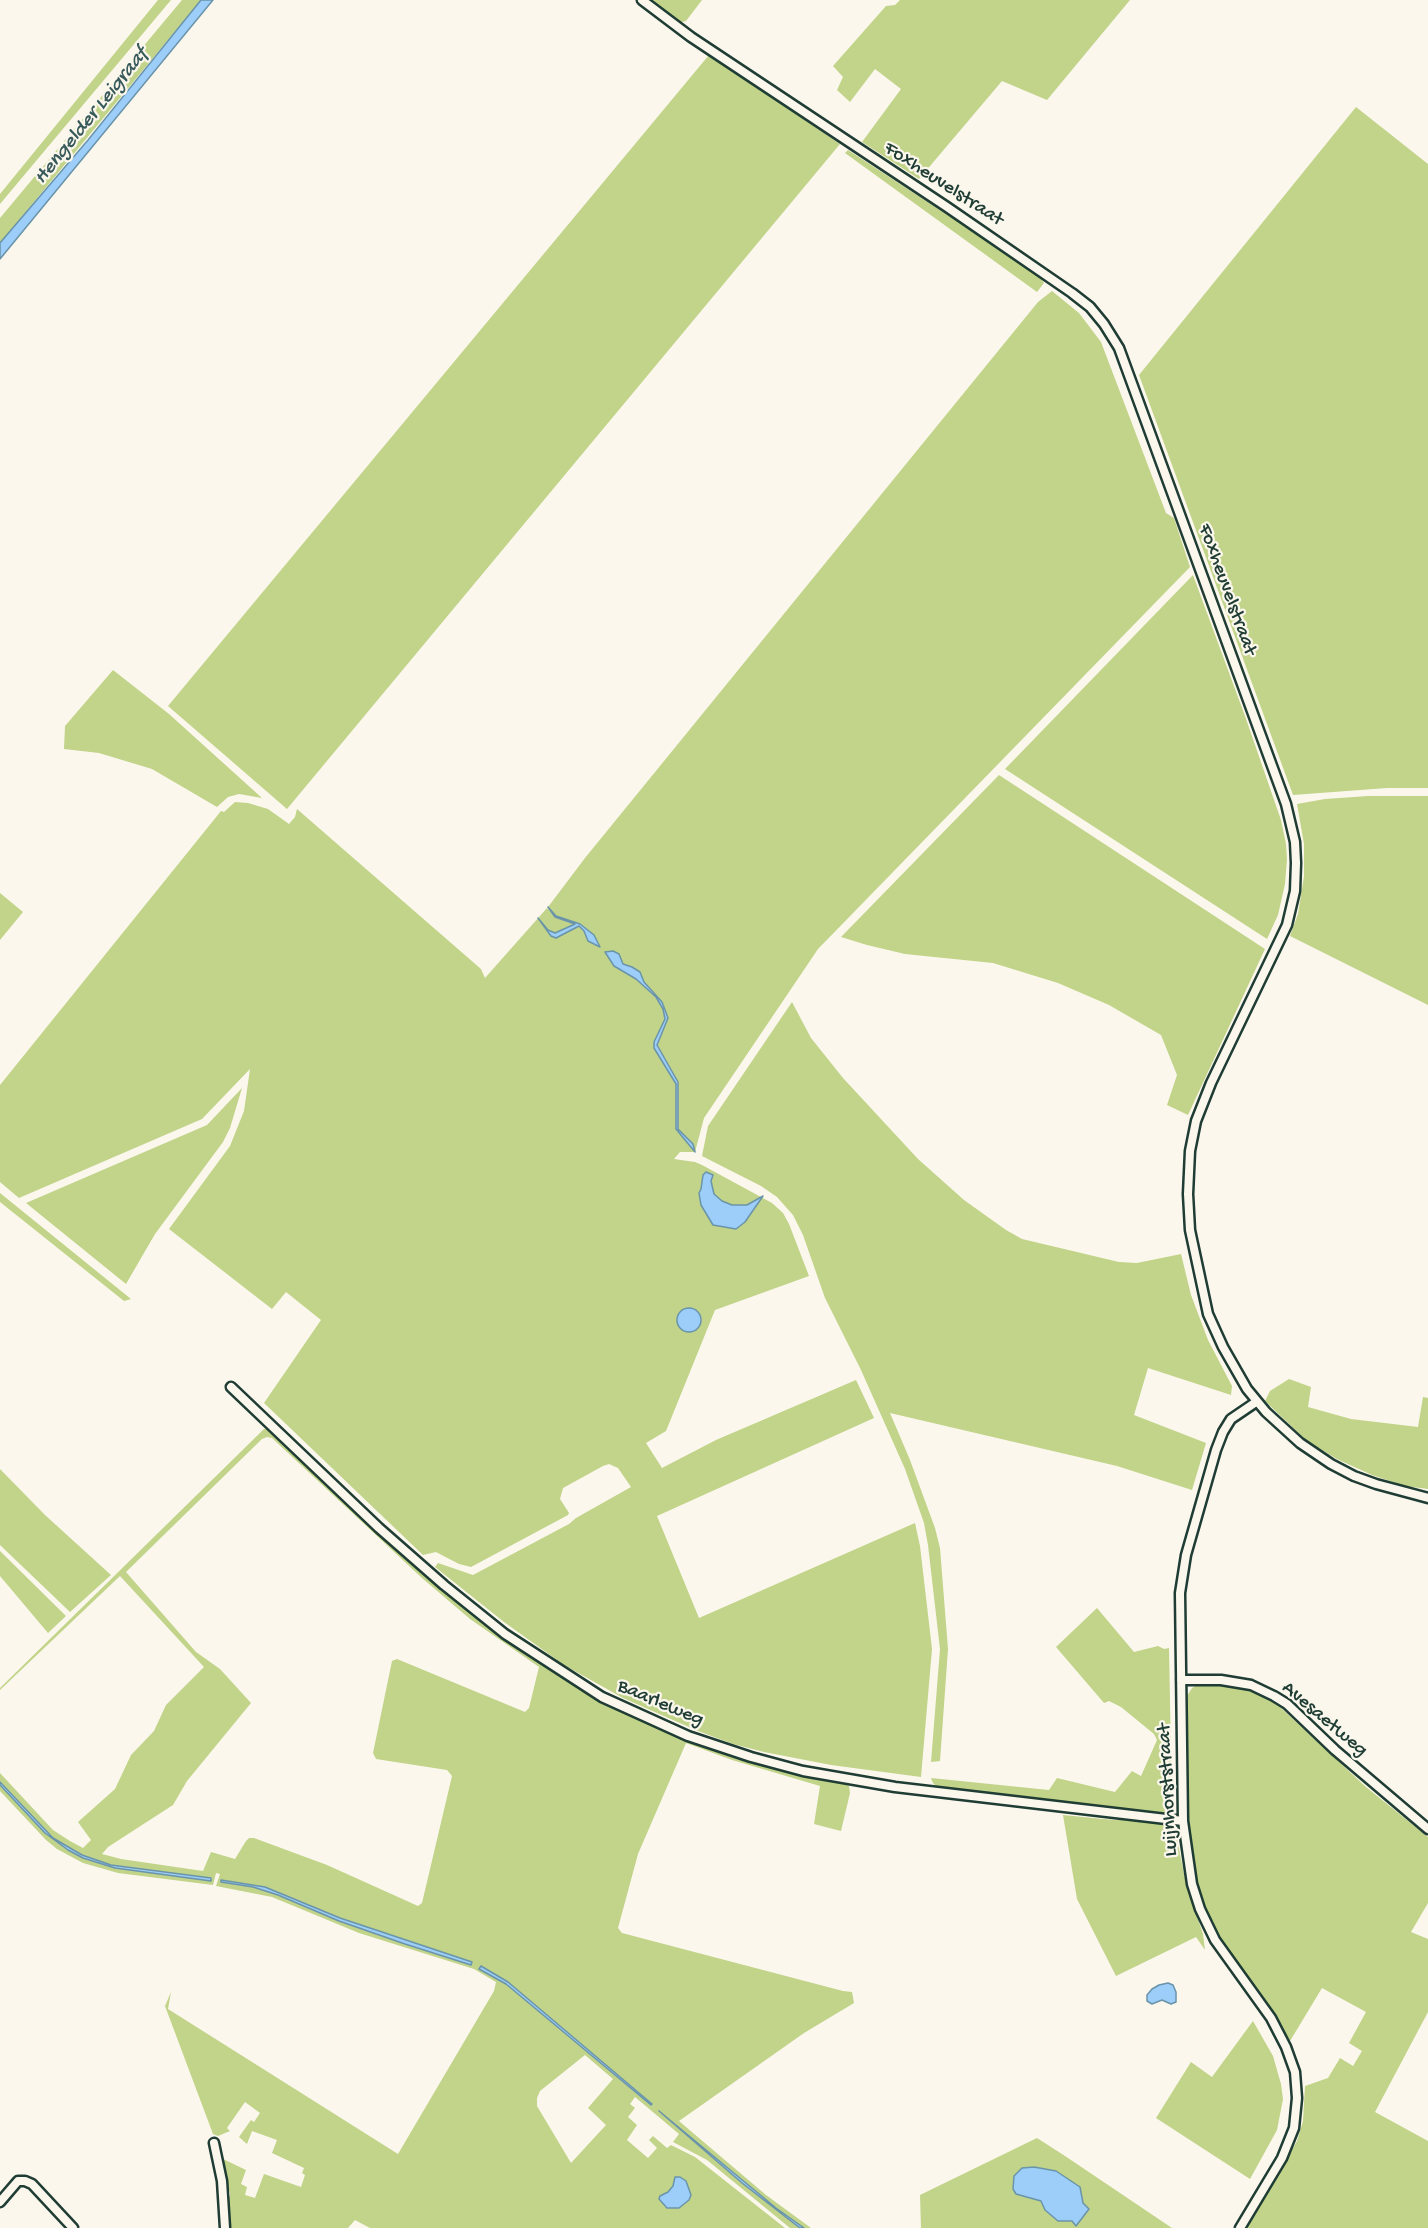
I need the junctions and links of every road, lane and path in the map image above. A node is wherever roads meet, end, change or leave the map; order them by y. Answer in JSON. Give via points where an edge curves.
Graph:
{"nodes":[{"id":1,"x":642,"y":0,"type":"edge"},
{"id":2,"x":231,"y":1387,"type":"dead end"},
{"id":3,"x":1256,"y":1402,"type":"junction"},
{"id":4,"x":1428,"y":1498,"type":"edge"},
{"id":5,"x":1181,"y":1680,"type":"junction"},
{"id":6,"x":1183,"y":1821,"type":"junction"},
{"id":7,"x":1428,"y":1829,"type":"edge"},
{"id":8,"x":214,"y":2143,"type":"dead end"},
{"id":9,"x":0,"y":2202,"type":"edge"},
{"id":10,"x":73,"y":2228,"type":"edge"},
{"id":11,"x":225,"y":2228,"type":"edge"},
{"id":12,"x":1240,"y":2228,"type":"edge"}],
"edges":[{"from":1,"to":3,"type":"street","name":"Foxheuvelstraat","via":[[691,37],[1063,286],[1090,308],[1119,348],[1287,804],[1295,842],[1295,891],[1287,925],[1211,1083],[1196,1121],[1190,1151],[1190,1230],[1208,1314]]},
{"from":2,"to":6,"type":"street","name":"Baarleweg","via":[[444,1585],[505,1634],[602,1697],[688,1736],[803,1771]]},
{"from":3,"to":4,"type":"street","name":"Foxheuvelstraat","via":[[1300,1443],[1331,1464],[1376,1484]]},
{"from":3,"to":5,"type":"street","name":"Luijnhorststraat","via":[[1231,1419],[1223,1432],[1186,1555],[1180,1593]]},
{"from":5,"to":6,"type":"street","name":"Luijnhorststraat"},
{"from":5,"to":7,"type":"street","name":"Avesaetweg","via":[[1251,1685],[1274,1696]]},
{"from":6,"to":12,"type":"street","name":"Luijnhorststraat","via":[[1192,1884],[1200,1909],[1215,1940],[1270,2018],[1295,2072],[1294,2128],[1282,2158]]},
{"from":8,"to":11,"type":"street","via":[[222,2181]]},
{"from":9,"to":10,"type":"street","via":[[18,2181],[25,2181]]}]}
